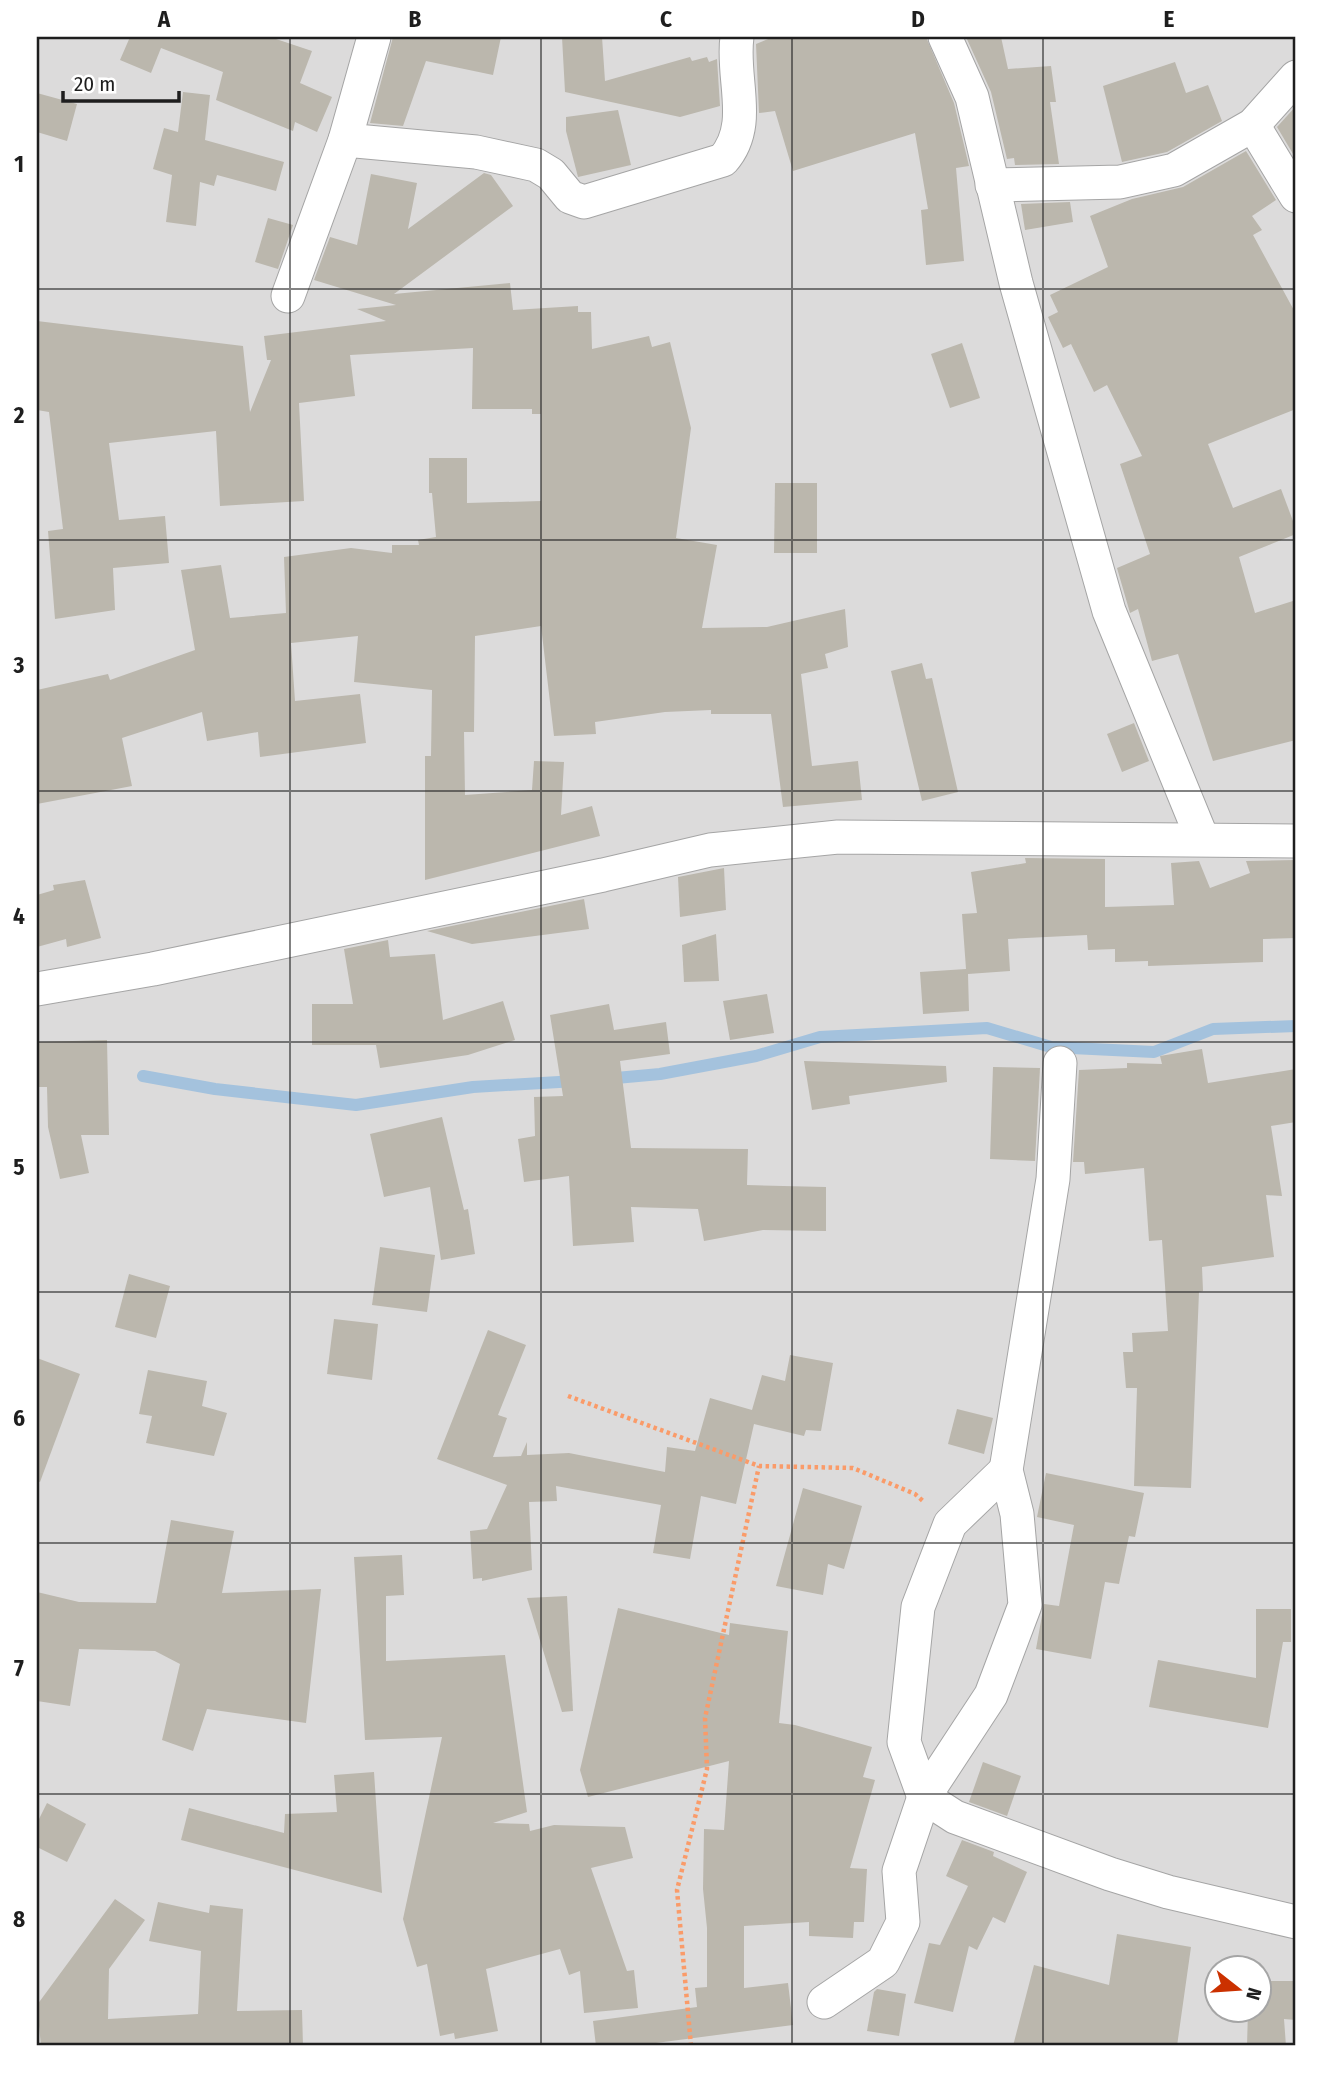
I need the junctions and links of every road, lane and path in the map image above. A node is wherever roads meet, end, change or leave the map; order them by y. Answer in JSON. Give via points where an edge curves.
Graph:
{"nodes":[{"id":1,"x":374,"y":37,"type":"edge"},
{"id":2,"x":737,"y":37,"type":"edge"},
{"id":3,"x":945,"y":37,"type":"edge"},
{"id":4,"x":1296,"y":77,"type":"edge"},
{"id":5,"x":1253,"y":125,"type":"junction"},
{"id":6,"x":345,"y":140,"type":"junction"},
{"id":7,"x":992,"y":186,"type":"junction"},
{"id":8,"x":1296,"y":196,"type":"edge"},
{"id":9,"x":288,"y":296,"type":"dead end"},
{"id":10,"x":1202,"y":838,"type":"junction"},
{"id":11,"x":1296,"y":841,"type":"edge"},
{"id":12,"x":37,"y":989,"type":"edge"},
{"id":13,"x":1059,"y":1063,"type":"dead end"},
{"id":14,"x":568,"y":1396,"type":"dead end"},
{"id":15,"x":758,"y":1466,"type":"junction"},
{"id":16,"x":1006,"y":1470,"type":"junction"},
{"id":17,"x":950,"y":1524,"type":"junction"},
{"id":18,"x":924,"y":1797,"type":"junction"},
{"id":19,"x":1296,"y":1922,"type":"edge"},
{"id":20,"x":824,"y":2002,"type":"dead end"},
{"id":21,"x":691,"y":2046,"type":"edge"}],
"edges":[{"from":1,"to":6,"type":"street"},
{"from":2,"to":6,"type":"street","via":[[740,128],[734,147],[723,160],[584,202],[570,197],[551,174],[536,165],[477,152]]},
{"from":3,"to":7,"type":"street","via":[[972,97]]},
{"from":4,"to":5,"type":"street"},
{"from":5,"to":7,"type":"street","via":[[1174,170],[1121,182]]},
{"from":5,"to":8,"type":"street"},
{"from":6,"to":9,"type":"street"},
{"from":7,"to":10,"type":"street","via":[[1026,323],[1109,611]]},
{"from":10,"to":11,"type":"street"},
{"from":10,"to":12,"type":"street","via":[[838,837],[710,850],[339,931]]},
{"from":13,"to":16,"type":"street","via":[[1053,1179]]},
{"from":14,"to":15,"type":"path"},
{"from":15,"to":17,"type":"path","via":[[853,1468],[915,1494]]},
{"from":15,"to":21,"type":"path","via":[[705,1718],[707,1769],[677,1890]]},
{"from":16,"to":17,"type":"street"},
{"from":16,"to":18,"type":"street","via":[[1017,1514],[1025,1605],[991,1695]]},
{"from":17,"to":18,"type":"street","via":[[918,1606],[904,1742]]},
{"from":18,"to":19,"type":"street","via":[[955,1817],[1110,1874]]},
{"from":18,"to":20,"type":"street","via":[[899,1871],[903,1922],[883,1962]]}]}
